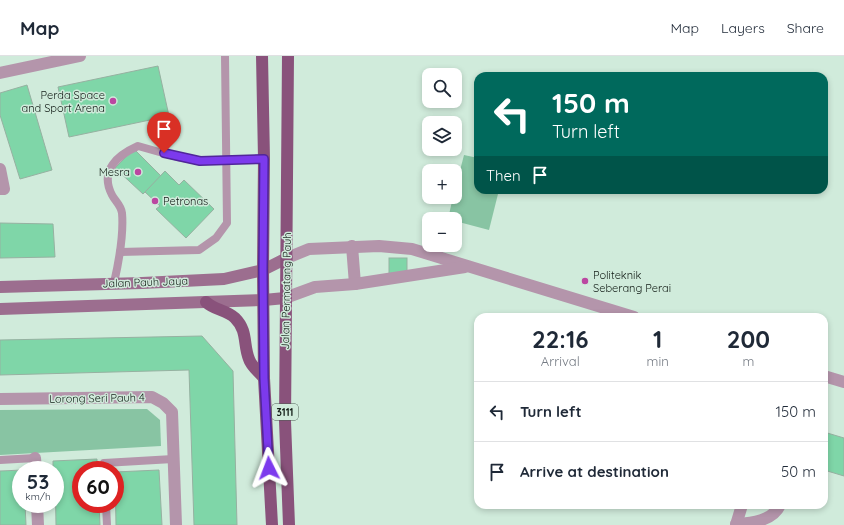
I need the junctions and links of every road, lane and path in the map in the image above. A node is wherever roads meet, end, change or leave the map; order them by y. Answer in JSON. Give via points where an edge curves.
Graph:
{"nodes":[{"id":1,"x":80,"y":56,"type":"edge"},
{"id":2,"x":225,"y":56,"type":"edge"},
{"id":3,"x":262,"y":56,"type":"edge"},
{"id":4,"x":288,"y":56,"type":"edge"},
{"id":5,"x":0,"y":73,"type":"edge"},
{"id":6,"x":264,"y":159,"type":"junction"},
{"id":7,"x":226,"y":160,"type":"junction"},
{"id":8,"x":0,"y":170,"type":"edge"},
{"id":9,"x":2,"y":189,"type":"edge"},
{"id":10,"x":352,"y":246,"type":"junction"},
{"id":11,"x":120,"y":252,"type":"junction"},
{"id":12,"x":287,"y":258,"type":"junction"},
{"id":13,"x":468,"y":266,"type":"junction"},
{"id":14,"x":263,"y":270,"type":"junction"},
{"id":15,"x":114,"y":283,"type":"junction"},
{"id":16,"x":355,"y":284,"type":"junction"},
{"id":17,"x":0,"y":287,"type":"edge"},
{"id":18,"x":285,"y":298,"type":"junction"},
{"id":19,"x":264,"y":300,"type":"junction"},
{"id":20,"x":206,"y":302,"type":"junction"},
{"id":21,"x":0,"y":309,"type":"edge"},
{"id":22,"x":621,"y":313,"type":"edge"},
{"id":23,"x":828,"y":377,"type":"edge"},
{"id":24,"x":264,"y":378,"type":"junction"},
{"id":25,"x":844,"y":382,"type":"edge"},
{"id":26,"x":0,"y":399,"type":"edge"},
{"id":27,"x":173,"y":459,"type":"junction"},
{"id":28,"x":0,"y":460,"type":"edge"},
{"id":29,"x":12,"y":461,"type":"edge"},
{"id":30,"x":124,"y":462,"type":"edge"},
{"id":31,"x":741,"y":509,"type":"edge"},
{"id":32,"x":778,"y":509,"type":"edge"},
{"id":33,"x":38,"y":513,"type":"edge"},
{"id":34,"x":106,"y":513,"type":"edge"},
{"id":35,"x":38,"y":525,"type":"edge"},
{"id":36,"x":107,"y":525,"type":"edge"},
{"id":37,"x":176,"y":525,"type":"edge"},
{"id":38,"x":272,"y":525,"type":"edge"},
{"id":39,"x":289,"y":525,"type":"edge"},
{"id":40,"x":736,"y":525,"type":"edge"}],
"edges":[{"from":1,"to":5,"type":"street"},
{"from":2,"to":7,"type":"lane"},
{"from":3,"to":6,"type":"main road","name":"Jalan Permatang Pauh","number":"3111"},
{"from":4,"to":12,"type":"main road","name":"Jalan Permatang Pauh","number":"3111"},
{"from":6,"to":7,"type":"lane"},
{"from":6,"to":14,"type":"main road","name":"Jalan Permatang Pauh","number":"3111"},
{"from":7,"to":11,"type":"lane","via":[[227,223],[216,238],[199,250]]},
{"from":7,"to":11,"type":"lane","via":[[200,161],[138,146],[126,151],[114,161],[107,182],[122,212]]},
{"from":8,"to":9,"type":"street"},
{"from":10,"to":12,"type":"street","via":[[309,249]]},
{"from":10,"to":13,"type":"street","via":[[412,249]]},
{"from":10,"to":16,"type":"street"},
{"from":11,"to":15,"type":"lane"},
{"from":12,"to":14,"type":"street","name":"Jalan Pauh Jaya"},
{"from":12,"to":18,"type":"main road","name":"Jalan Permatang Pauh","number":"3111"},
{"from":13,"to":16,"type":"street"},
{"from":13,"to":22,"type":"street"},
{"from":14,"to":15,"type":"street","name":"Jalan Pauh Jaya","via":[[224,278]]},
{"from":14,"to":19,"type":"main road","name":"Jalan Permatang Pauh","number":"3111"},
{"from":15,"to":17,"type":"street","name":"Jalan Pauh Jaya"},
{"from":16,"to":18,"type":"street","via":[[316,287]]},
{"from":18,"to":19,"type":"street","name":"Jalan Pauh Jaya"},
{"from":18,"to":39,"type":"main road","name":"Jalan Permatang Pauh","number":"3111","via":[[285,421]]},
{"from":19,"to":20,"type":"street","name":"Jalan Pauh Jaya"},
{"from":19,"to":24,"type":"main road","name":"Jalan Permatang Pauh","number":"3111"},
{"from":20,"to":21,"type":"street","name":"Jalan Pauh Jaya"},
{"from":20,"to":24,"type":"main road","via":[[211,307],[234,317],[240,324],[245,333],[249,360]]},
{"from":23,"to":25,"type":"street"},
{"from":24,"to":38,"type":"main road","name":"Jalan Permatang Pauh","number":"3111"},
{"from":26,"to":27,"type":"street","name":"Lorong Seri Pauh 4","via":[[152,397],[172,412]]},
{"from":27,"to":30,"type":"lane"},
{"from":27,"to":37,"type":"street","name":"Lorong Seri Pauh 4"},
{"from":28,"to":29,"type":"lane"},
{"from":31,"to":40,"type":"street"},
{"from":32,"to":40,"type":"street","via":[[767,518],[754,523]]},
{"from":33,"to":35,"type":"street"},
{"from":34,"to":36,"type":"lane"}]}
